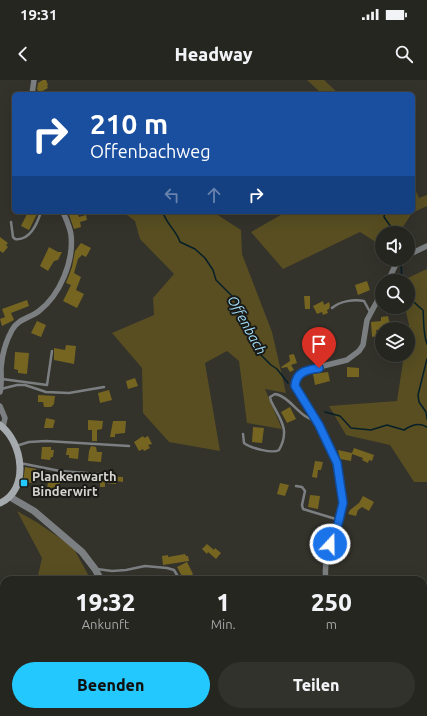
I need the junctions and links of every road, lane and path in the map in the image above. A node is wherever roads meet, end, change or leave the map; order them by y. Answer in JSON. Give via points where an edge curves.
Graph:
{"nodes":[{"id":1,"x":34,"y":80,"type":"edge"},
{"id":2,"x":32,"y":92,"type":"edge"},
{"id":3,"x":40,"y":214,"type":"edge"},
{"id":4,"x":64,"y":214,"type":"edge"},
{"id":5,"x":11,"y":222,"type":"dead end"},
{"id":6,"x":427,"y":246,"type":"edge"},
{"id":7,"x":415,"y":252,"type":"edge"},
{"id":8,"x":375,"y":304,"type":"edge"},
{"id":9,"x":332,"y":308,"type":"dead end"},
{"id":10,"x":370,"y":312,"type":"junction"},
{"id":11,"x":52,"y":351,"type":"dead end"},
{"id":12,"x":2,"y":380,"type":"junction"},
{"id":13,"x":104,"y":387,"type":"dead end"},
{"id":14,"x":0,"y":390,"type":"edge"},
{"id":15,"x":0,"y":406,"type":"edge"},
{"id":16,"x":316,"y":420,"type":"junction"},
{"id":17,"x":1,"y":426,"type":"edge"},
{"id":18,"x":243,"y":434,"type":"dead end"},
{"id":19,"x":16,"y":446,"type":"junction"},
{"id":20,"x":129,"y":446,"type":"dead end"},
{"id":21,"x":20,"y":463,"type":"junction"},
{"id":22,"x":100,"y":474,"type":"dead end"},
{"id":23,"x":296,"y":486,"type":"dead end"},
{"id":24,"x":10,"y":497,"type":"junction"},
{"id":25,"x":0,"y":504,"type":"edge"},
{"id":26,"x":339,"y":520,"type":"junction"},
{"id":27,"x":95,"y":569,"type":"junction"},
{"id":28,"x":99,"y":576,"type":"edge"},
{"id":29,"x":178,"y":576,"type":"edge"},
{"id":30,"x":326,"y":576,"type":"edge"}],
"edges":[{"from":1,"to":2,"type":"street"},
{"from":3,"to":5,"type":"lane","via":[[29,234],[21,239],[13,237]]},
{"from":4,"to":12,"type":"street","via":[[71,236],[70,253],[62,280],[39,311],[14,326],[8,337],[2,361]]},
{"from":6,"to":7,"type":"street"},
{"from":8,"to":10,"type":"street"},
{"from":9,"to":10,"type":"lane","via":[[338,304],[358,300],[364,301]]},
{"from":10,"to":16,"type":"street","via":[[366,320],[363,345],[359,351],[336,364],[303,371],[296,379],[297,391]]},
{"from":11,"to":12,"type":"lane","via":[[47,385]]},
{"from":12,"to":14,"type":"street"},
{"from":13,"to":14,"type":"lane","via":[[69,393],[46,392],[25,385]]},
{"from":15,"to":17,"type":"street","via":[[5,418]]},
{"from":16,"to":18,"type":"lane","via":[[309,419],[284,397],[275,394],[270,397],[271,401],[284,427],[279,450],[272,452],[251,447],[244,443]]},
{"from":16,"to":26,"type":"street","via":[[337,463],[343,503]]},
{"from":17,"to":19,"type":"main road"},
{"from":19,"to":20,"type":"lane","via":[[46,441]]},
{"from":19,"to":21,"type":"main road"},
{"from":21,"to":22,"type":"lane","via":[[60,471]]},
{"from":21,"to":24,"type":"main road","via":[[18,482]]},
{"from":23,"to":26,"type":"lane","via":[[302,487],[305,491],[303,510]]},
{"from":24,"to":25,"type":"main road"},
{"from":24,"to":27,"type":"street","via":[[46,521],[82,552]]},
{"from":26,"to":30,"type":"street","via":[[330,544]]},
{"from":27,"to":28,"type":"street"},
{"from":27,"to":29,"type":"lane","via":[[112,571],[145,566],[174,570]]}]}
